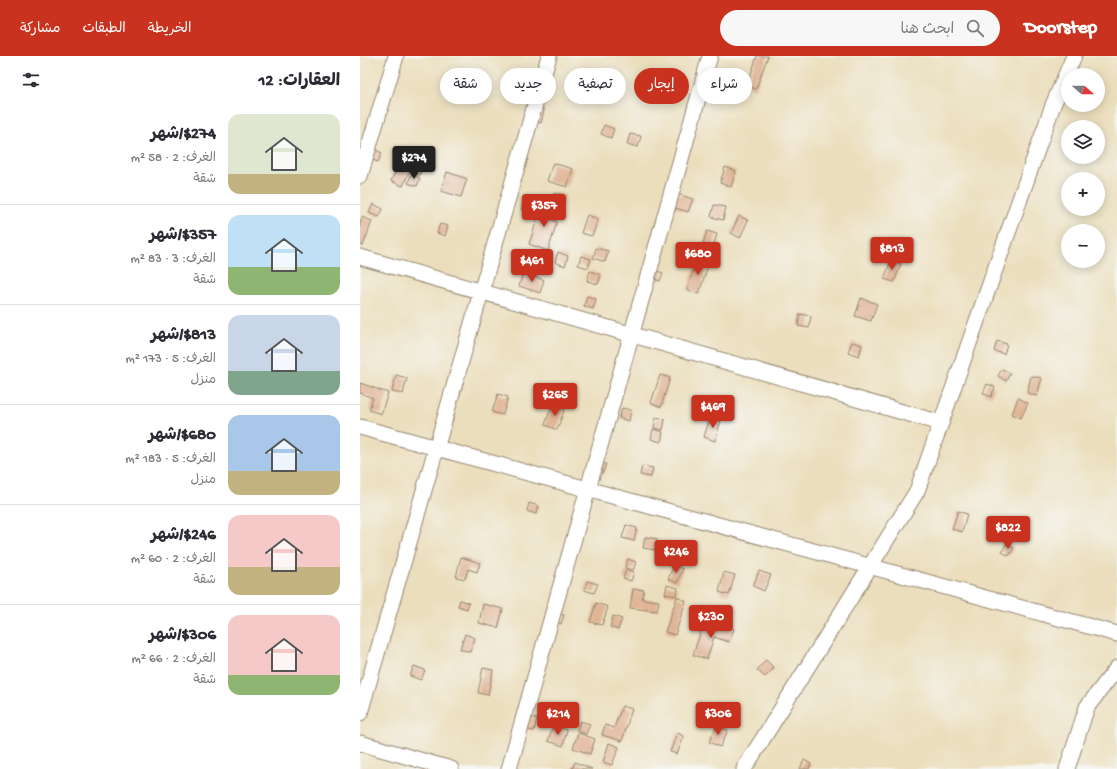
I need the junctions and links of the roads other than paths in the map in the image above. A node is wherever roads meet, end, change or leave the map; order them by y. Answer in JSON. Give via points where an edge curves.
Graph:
{"nodes":[{"id":1,"x":396,"y":56,"type":"edge"},
{"id":2,"x":550,"y":56,"type":"edge"},
{"id":3,"x":710,"y":56,"type":"edge"},
{"id":4,"x":1074,"y":56,"type":"edge"},
{"id":5,"x":360,"y":176,"type":"edge"},
{"id":6,"x":360,"y":257,"type":"edge"},
{"id":7,"x":482,"y":292,"type":"junction"},
{"id":8,"x":631,"y":334,"type":"junction"},
{"id":9,"x":941,"y":423,"type":"junction"},
{"id":10,"x":360,"y":427,"type":"edge"},
{"id":11,"x":436,"y":448,"type":"junction"},
{"id":12,"x":588,"y":489,"type":"junction"},
{"id":13,"x":870,"y":566,"type":"junction"},
{"id":14,"x":1117,"y":634,"type":"edge"},
{"id":15,"x":1117,"y":668,"type":"edge"},
{"id":16,"x":360,"y":713,"type":"edge"},
{"id":17,"x":360,"y":744,"type":"edge"},
{"id":18,"x":451,"y":769,"type":"edge"},
{"id":19,"x":509,"y":769,"type":"edge"},
{"id":20,"x":744,"y":769,"type":"edge"},
{"id":21,"x":1067,"y":769,"type":"edge"}],
"edges":[{"from":1,"to":5,"type":"street"},
{"from":2,"to":7,"type":"street"},
{"from":3,"to":8,"type":"street"},
{"from":4,"to":9,"type":"street","via":[[1053,105]]},
{"from":6,"to":7,"type":"street"},
{"from":7,"to":8,"type":"street"},
{"from":7,"to":11,"type":"street"},
{"from":8,"to":9,"type":"street"},
{"from":8,"to":12,"type":"street"},
{"from":9,"to":13,"type":"street","via":[[917,491]]},
{"from":10,"to":11,"type":"street"},
{"from":11,"to":12,"type":"street"},
{"from":11,"to":16,"type":"street"},
{"from":12,"to":13,"type":"street"},
{"from":12,"to":19,"type":"street"},
{"from":13,"to":14,"type":"street"},
{"from":13,"to":20,"type":"street"},
{"from":15,"to":21,"type":"street","via":[[1086,707]]},
{"from":17,"to":18,"type":"street"}]}
